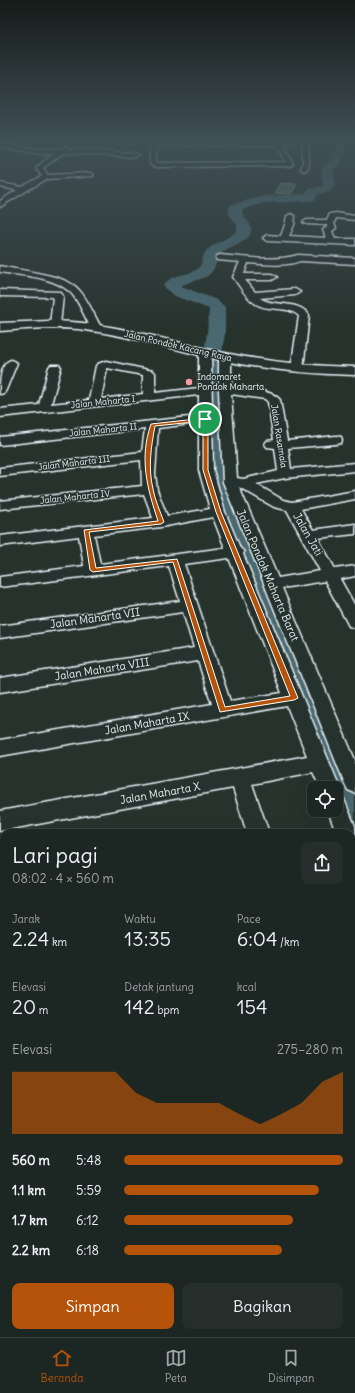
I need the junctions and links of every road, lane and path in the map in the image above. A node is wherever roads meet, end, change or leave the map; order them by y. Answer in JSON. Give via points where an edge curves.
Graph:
{"nodes":[{"id":1,"x":291,"y":216,"type":"dead end"},
{"id":2,"x":355,"y":218,"type":"edge"},
{"id":3,"x":307,"y":222,"type":"dead end"},
{"id":4,"x":330,"y":223,"type":"junction"},
{"id":5,"x":267,"y":238,"type":"dead end"},
{"id":6,"x":284,"y":238,"type":"junction"},
{"id":7,"x":318,"y":240,"type":"junction"},
{"id":8,"x":330,"y":240,"type":"junction"},
{"id":9,"x":355,"y":242,"type":"edge"},
{"id":10,"x":220,"y":258,"type":"dead end"},
{"id":11,"x":308,"y":259,"type":"junction"},
{"id":12,"x":245,"y":260,"type":"junction"},
{"id":13,"x":355,"y":262,"type":"edge"},
{"id":14,"x":0,"y":269,"type":"edge"},
{"id":15,"x":238,"y":277,"type":"junction"},
{"id":16,"x":272,"y":277,"type":"dead end"},
{"id":17,"x":7,"y":285,"type":"edge"},
{"id":18,"x":295,"y":292,"type":"dead end"},
{"id":19,"x":253,"y":295,"type":"junction"},
{"id":20,"x":56,"y":325,"type":"junction"},
{"id":21,"x":0,"y":327,"type":"edge"},
{"id":22,"x":96,"y":327,"type":"junction"},
{"id":23,"x":214,"y":355,"type":"junction"},
{"id":24,"x":12,"y":363,"type":"dead end"},
{"id":25,"x":55,"y":367,"type":"dead end"},
{"id":26,"x":297,"y":369,"type":"junction"},
{"id":27,"x":355,"y":371,"type":"edge"},
{"id":28,"x":0,"y":390,"type":"edge"},
{"id":29,"x":225,"y":390,"type":"junction"},
{"id":30,"x":205,"y":391,"type":"junction"},
{"id":31,"x":149,"y":397,"type":"junction"},
{"id":32,"x":92,"y":403,"type":"junction"},
{"id":33,"x":44,"y":408,"type":"junction"},
{"id":34,"x":0,"y":413,"type":"edge"},
{"id":35,"x":205,"y":419,"type":"junction"},
{"id":36,"x":152,"y":425,"type":"junction"},
{"id":37,"x":97,"y":430,"type":"junction"},
{"id":38,"x":336,"y":440,"type":"dead end"},
{"id":39,"x":0,"y":441,"type":"edge"},
{"id":40,"x":276,"y":445,"type":"junction"},
{"id":41,"x":148,"y":455,"type":"junction"},
{"id":42,"x":355,"y":467,"type":"edge"},
{"id":43,"x":0,"y":472,"type":"edge"},
{"id":44,"x":285,"y":474,"type":"junction"},
{"id":45,"x":236,"y":483,"type":"junction"},
{"id":46,"x":150,"y":489,"type":"junction"},
{"id":47,"x":355,"y":495,"type":"edge"},
{"id":48,"x":0,"y":505,"type":"edge"},
{"id":49,"x":292,"y":506,"type":"junction"},
{"id":50,"x":218,"y":512,"type":"junction"},
{"id":51,"x":161,"y":522,"type":"junction"},
{"id":52,"x":355,"y":529,"type":"edge"},
{"id":53,"x":86,"y":531,"type":"junction"},
{"id":54,"x":309,"y":535,"type":"junction"},
{"id":55,"x":0,"y":541,"type":"edge"},
{"id":56,"x":236,"y":552,"type":"junction"},
{"id":57,"x":176,"y":560,"type":"junction"},
{"id":58,"x":93,"y":570,"type":"junction"},
{"id":59,"x":355,"y":571,"type":"edge"},
{"id":60,"x":331,"y":575,"type":"junction"},
{"id":61,"x":0,"y":582,"type":"edge"},
{"id":62,"x":271,"y":584,"type":"junction"},
{"id":63,"x":190,"y":605,"type":"junction"},
{"id":64,"x":354,"y":619,"type":"edge"},
{"id":65,"x":0,"y":632,"type":"edge"},
{"id":66,"x":205,"y":653,"type":"junction"},
{"id":67,"x":0,"y":685,"type":"edge"},
{"id":68,"x":294,"y":698,"type":"junction"},
{"id":69,"x":223,"y":710,"type":"junction"},
{"id":70,"x":0,"y":748,"type":"edge"},
{"id":71,"x":320,"y":762,"type":"junction"},
{"id":72,"x":240,"y":778,"type":"junction"},
{"id":73,"x":327,"y":781,"type":"edge"},
{"id":74,"x":355,"y":784,"type":"edge"},
{"id":75,"x":341,"y":817,"type":"edge"},
{"id":76,"x":0,"y":821,"type":"edge"},
{"id":77,"x":257,"y":829,"type":"edge"},
{"id":78,"x":345,"y":829,"type":"edge"}],
"edges":[{"from":1,"to":6,"type":"street","via":[[291,224]]},
{"from":2,"to":4,"type":"street","via":[[337,212]]},
{"from":3,"to":4,"type":"street"},
{"from":4,"to":8,"type":"street","via":[[332,228],[327,230]]},
{"from":5,"to":6,"type":"street"},
{"from":6,"to":7,"type":"street"},
{"from":7,"to":8,"type":"street"},
{"from":7,"to":11,"type":"street"},
{"from":8,"to":9,"type":"street"},
{"from":10,"to":12,"type":"street"},
{"from":11,"to":12,"type":"street","via":[[270,262]]},
{"from":11,"to":13,"type":"street"},
{"from":12,"to":15,"type":"street"},
{"from":14,"to":17,"type":"street"},
{"from":15,"to":16,"type":"street"},
{"from":15,"to":19,"type":"street"},
{"from":17,"to":20,"type":"street","via":[[57,294]]},
{"from":17,"to":22,"type":"street","via":[[53,281],[72,288]]},
{"from":18,"to":19,"type":"street"},
{"from":19,"to":26,"type":"street","via":[[260,302],[294,309],[304,315]]},
{"from":20,"to":21,"type":"main road","name":"Jalan Pondok Kacang Raya"},
{"from":20,"to":22,"type":"main road","name":"Jalan Pondok Kacang Raya"},
{"from":22,"to":23,"type":"main road","name":"Jalan Pondok Kacang Raya"},
{"from":23,"to":26,"type":"main road","name":"Jalan Pondok Kacang Raya"},
{"from":23,"to":29,"type":"street","name":"Jalan Pondok Maharta Barat"},
{"from":23,"to":30,"type":"street","name":"Jalan Pondok Maharta Barat"},
{"from":24,"to":28,"type":"street"},
{"from":25,"to":33,"type":"street"},
{"from":26,"to":27,"type":"main road","name":"Jalan Pondok Kacang Raya"},
{"from":29,"to":40,"type":"street","name":"Jalan Rasamala","via":[[253,393],[274,400]]},
{"from":29,"to":45,"type":"street","name":"Jalan Pondok Maharta Barat"},
{"from":30,"to":31,"type":"street","name":"Jalan Maharta I"},
{"from":30,"to":35,"type":"street","name":"Jalan Pondok Maharta Barat"},
{"from":31,"to":32,"type":"street","name":"Jalan Maharta I"},
{"from":31,"to":32,"type":"street","via":[[149,373],[106,364],[102,366]]},
{"from":32,"to":33,"type":"street","name":"Jalan Maharta I"},
{"from":32,"to":37,"type":"street"},
{"from":33,"to":34,"type":"street","name":"Jalan Maharta I"},
{"from":35,"to":36,"type":"street","name":"Jalan Maharta II"},
{"from":35,"to":50,"type":"street","name":"Jalan Pondok Maharta Barat","via":[[206,477]]},
{"from":36,"to":37,"type":"street","name":"Jalan Maharta II"},
{"from":36,"to":41,"type":"street"},
{"from":37,"to":39,"type":"street","name":"Jalan Maharta II"},
{"from":38,"to":40,"type":"street"},
{"from":40,"to":44,"type":"street","name":"Jalan Rasamala"},
{"from":41,"to":43,"type":"street","name":"Jalan Maharta III"},
{"from":41,"to":46,"type":"street"},
{"from":42,"to":44,"type":"street"},
{"from":44,"to":45,"type":"street"},
{"from":45,"to":49,"type":"street","name":"Jalan Jati","via":[[280,504]]},
{"from":45,"to":62,"type":"street","name":"Jalan Pondok Maharta Barat"},
{"from":46,"to":48,"type":"street","name":"Jalan Maharta IV"},
{"from":46,"to":51,"type":"street"},
{"from":47,"to":49,"type":"street"},
{"from":49,"to":54,"type":"street","name":"Jalan Jati"},
{"from":50,"to":51,"type":"street"},
{"from":50,"to":56,"type":"street","name":"Jalan Pondok Maharta Barat"},
{"from":51,"to":53,"type":"street"},
{"from":52,"to":54,"type":"street"},
{"from":53,"to":55,"type":"street"},
{"from":53,"to":58,"type":"street"},
{"from":54,"to":60,"type":"street","name":"Jalan Jati"},
{"from":56,"to":57,"type":"street"},
{"from":56,"to":68,"type":"street","name":"Jalan Pondok Maharta Barat"},
{"from":57,"to":58,"type":"street"},
{"from":57,"to":63,"type":"street"},
{"from":58,"to":61,"type":"street"},
{"from":59,"to":60,"type":"street"},
{"from":60,"to":62,"type":"street"},
{"from":60,"to":64,"type":"street","name":"Jalan Jati"},
{"from":62,"to":74,"type":"street","name":"Jalan Pondok Maharta Barat"},
{"from":63,"to":65,"type":"street","name":"Jalan Maharta VII"},
{"from":63,"to":66,"type":"street"},
{"from":66,"to":67,"type":"street","name":"Jalan Maharta VIII"},
{"from":66,"to":69,"type":"street"},
{"from":68,"to":69,"type":"street","name":"Jalan Maharta IX"},
{"from":68,"to":71,"type":"street","name":"Jalan Pondok Maharta Barat"},
{"from":69,"to":70,"type":"street","name":"Jalan Maharta IX"},
{"from":71,"to":72,"type":"street","name":"Jalan Maharta X"},
{"from":71,"to":73,"type":"street","name":"Jalan Pondok Maharta Barat"},
{"from":72,"to":76,"type":"street","name":"Jalan Maharta X"},
{"from":72,"to":77,"type":"street"},
{"from":75,"to":78,"type":"street"}]}
